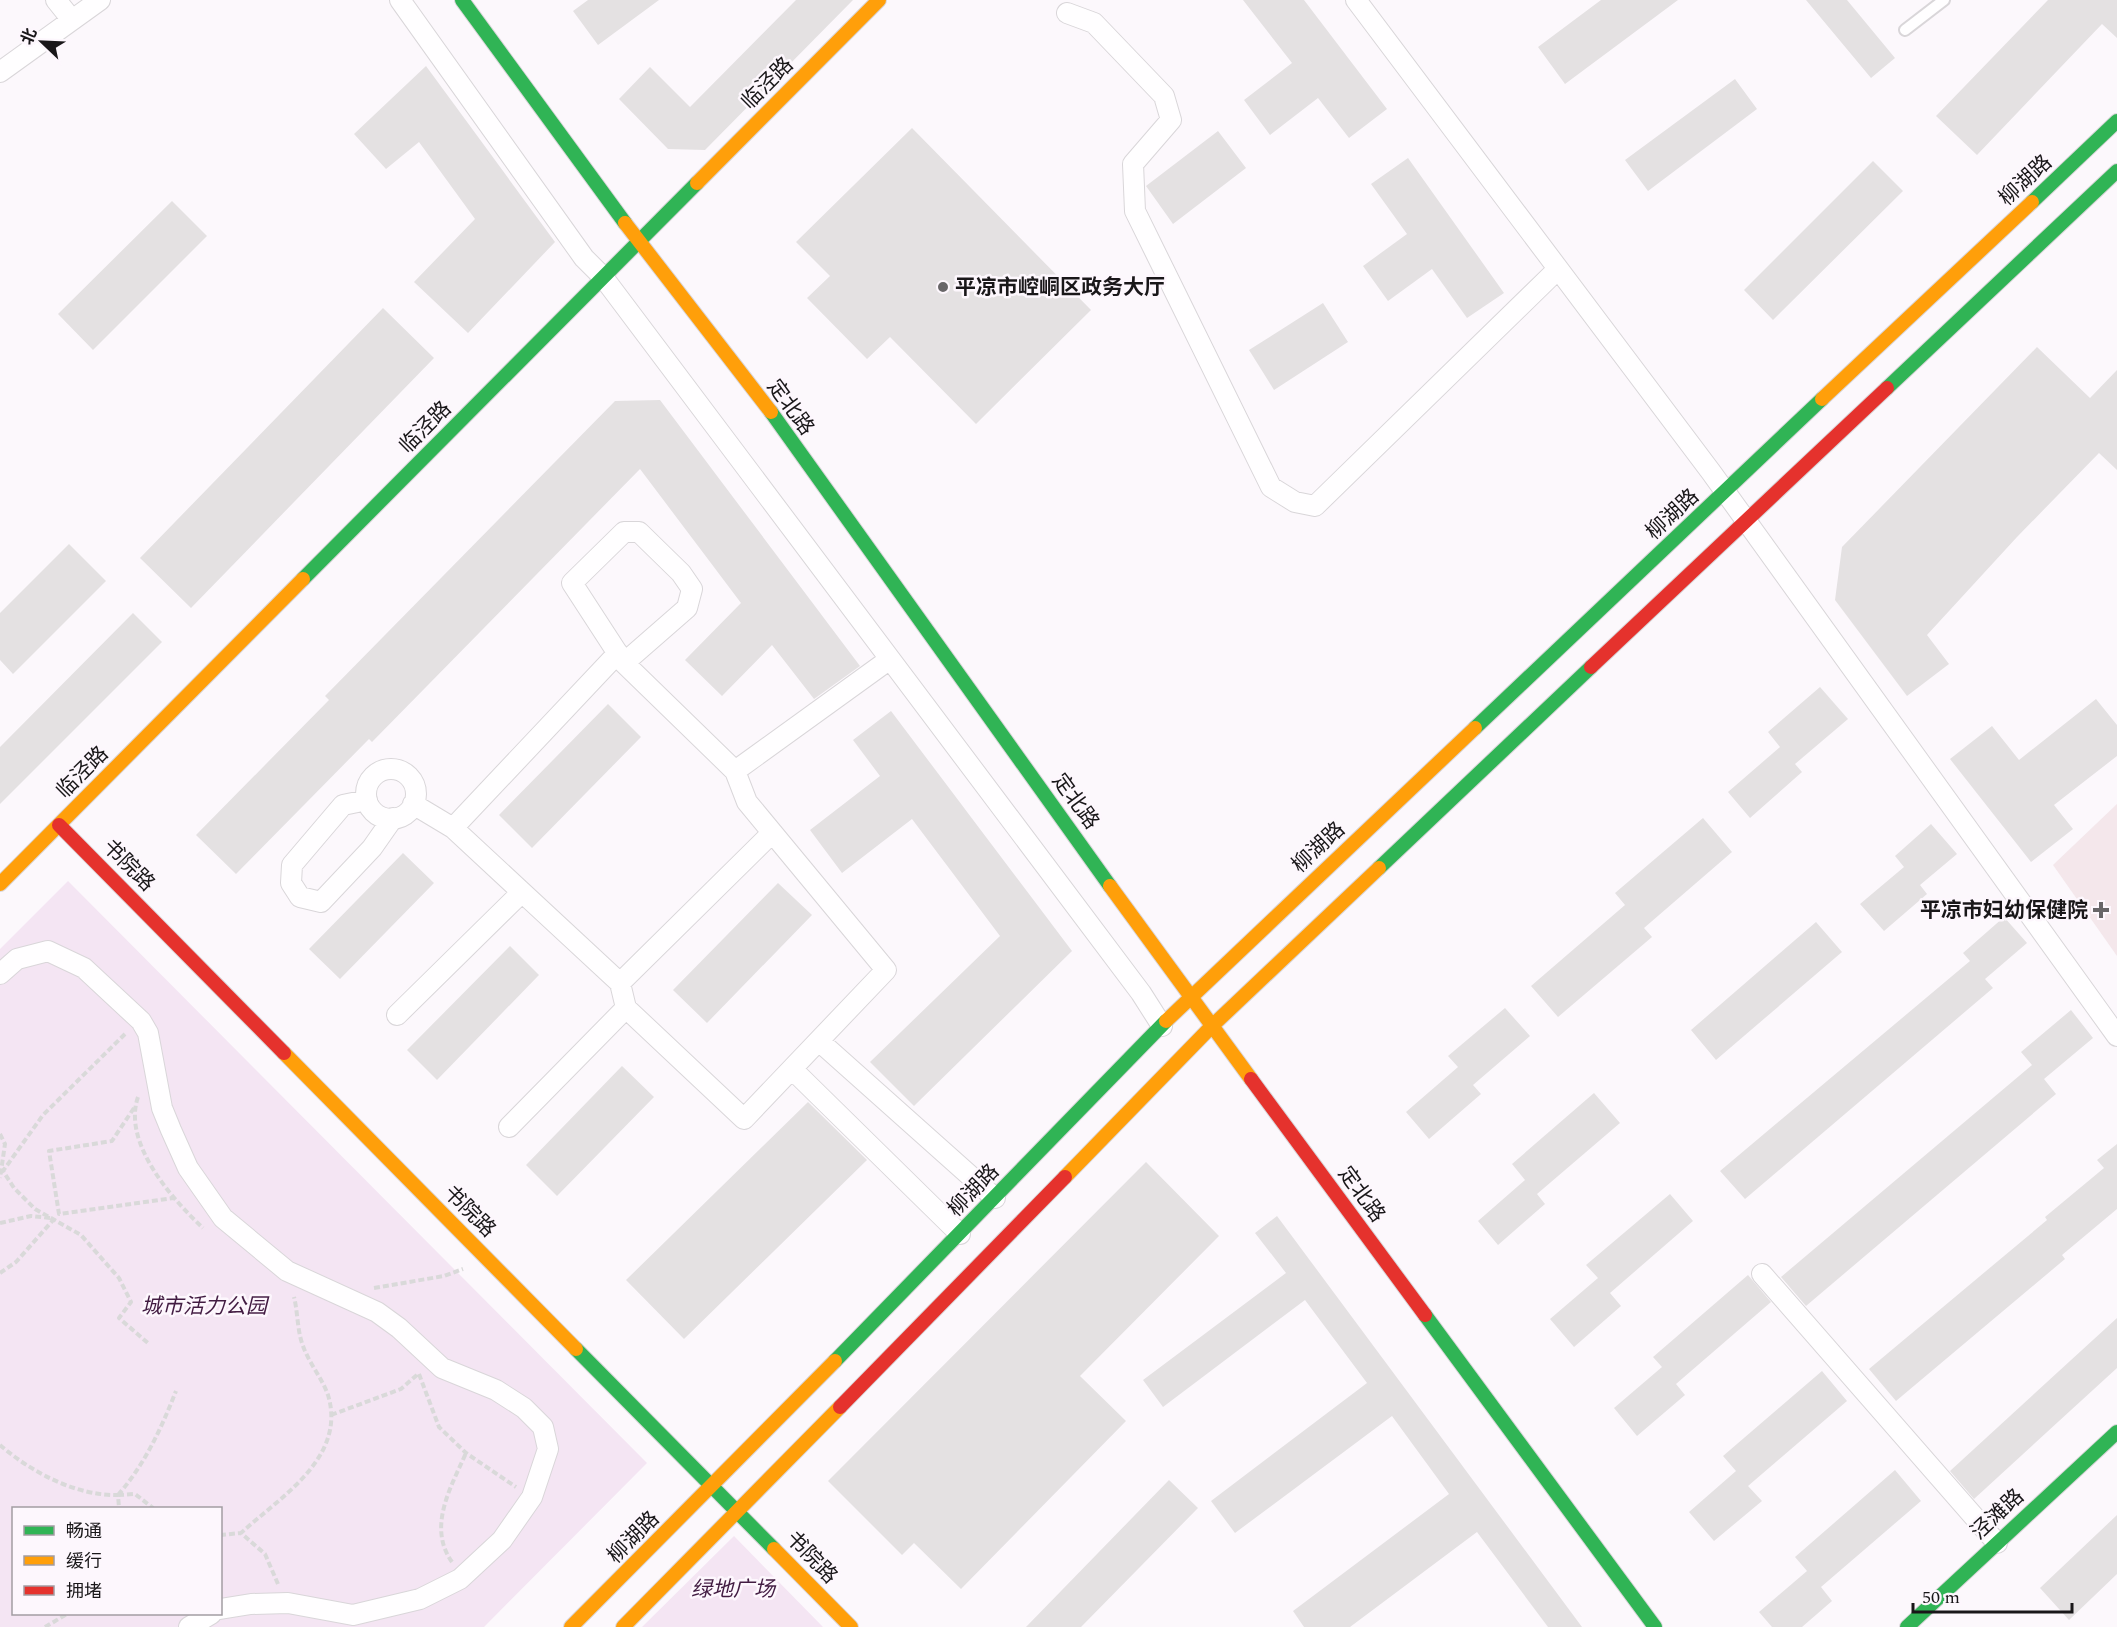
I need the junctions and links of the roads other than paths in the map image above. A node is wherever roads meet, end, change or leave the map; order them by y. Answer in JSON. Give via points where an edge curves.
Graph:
{"nodes":[{"id":1,"x":56,"y":0,"type":"edge"},
{"id":2,"x":100,"y":0,"type":"edge"},
{"id":3,"x":400,"y":0,"type":"edge"},
{"id":4,"x":462,"y":0,"type":"edge"},
{"id":5,"x":879,"y":0,"type":"edge"},
{"id":6,"x":1356,"y":0,"type":"edge"},
{"id":7,"x":1944,"y":0,"type":"edge"},
{"id":8,"x":1067,"y":13,"type":"dead end"},
{"id":9,"x":72,"y":20,"type":"junction"},
{"id":10,"x":1905,"y":30,"type":"dead end"},
{"id":11,"x":0,"y":72,"type":"edge"},
{"id":12,"x":2117,"y":121,"type":"edge"},
{"id":13,"x":2117,"y":171,"type":"edge"},
{"id":14,"x":639,"y":242,"type":"junction"},
{"id":15,"x":1558,"y":268,"type":"junction"},
{"id":16,"x":603,"y":277,"type":"junction"},
{"id":17,"x":1725,"y":492,"type":"junction"},
{"id":18,"x":1746,"y":521,"type":"junction"},
{"id":19,"x":621,"y":658,"type":"junction"},
{"id":20,"x":890,"y":659,"type":"junction"},
{"id":21,"x":735,"y":771,"type":"junction"},
{"id":22,"x":367,"y":800,"type":"junction"},
{"id":23,"x":413,"y":804,"type":"junction"},
{"id":24,"x":393,"y":818,"type":"junction"},
{"id":25,"x":59,"y":825,"type":"junction"},
{"id":26,"x":453,"y":828,"type":"junction"},
{"id":27,"x":772,"y":832,"type":"junction"},
{"id":28,"x":0,"y":884,"type":"edge"},
{"id":29,"x":522,"y":892,"type":"junction"},
{"id":30,"x":0,"y":974,"type":"edge"},
{"id":31,"x":620,"y":983,"type":"junction"},
{"id":32,"x":1190,"y":997,"type":"junction"},
{"id":33,"x":626,"y":1008,"type":"junction"},
{"id":34,"x":397,"y":1015,"type":"dead end"},
{"id":35,"x":1162,"y":1026,"type":"junction"},
{"id":36,"x":1212,"y":1026,"type":"junction"},
{"id":37,"x":2117,"y":1036,"type":"edge"},
{"id":38,"x":819,"y":1041,"type":"junction"},
{"id":39,"x":792,"y":1069,"type":"junction"},
{"id":40,"x":509,"y":1127,"type":"dead end"},
{"id":41,"x":995,"y":1198,"type":"junction"},
{"id":42,"x":960,"y":1234,"type":"junction"},
{"id":43,"x":1762,"y":1274,"type":"dead end"},
{"id":44,"x":2117,"y":1431,"type":"edge"},
{"id":45,"x":713,"y":1487,"type":"junction"},
{"id":46,"x":738,"y":1512,"type":"junction"},
{"id":47,"x":1997,"y":1543,"type":"junction"},
{"id":48,"x":222,"y":1609,"type":"edge"},
{"id":49,"x":209,"y":1615,"type":"edge"},
{"id":50,"x":189,"y":1627,"type":"edge"},
{"id":51,"x":571,"y":1627,"type":"edge"},
{"id":52,"x":622,"y":1627,"type":"edge"},
{"id":53,"x":851,"y":1627,"type":"edge"},
{"id":54,"x":1655,"y":1627,"type":"edge"},
{"id":55,"x":1906,"y":1627,"type":"edge"}],
"edges":[{"from":1,"to":9,"type":"street"},
{"from":2,"to":9,"type":"street"},
{"from":3,"to":16,"type":"street","via":[[584,258]]},
{"from":4,"to":14,"type":"street","name":"定北路"},
{"from":5,"to":14,"type":"street","name":"临泾路"},
{"from":6,"to":15,"type":"street"},
{"from":7,"to":10,"type":"lane"},
{"from":8,"to":15,"type":"street","via":[[1094,23],[1164,96],[1171,120],[1133,164],[1135,211],[1271,487],[1295,502],[1315,506]]},
{"from":9,"to":11,"type":"street"},
{"from":12,"to":17,"type":"street","name":"柳湖路"},
{"from":13,"to":18,"type":"street"},
{"from":14,"to":16,"type":"street","name":"临泾路"},
{"from":14,"to":32,"type":"street","name":"定北路","via":[[764,403]]},
{"from":15,"to":17,"type":"street"},
{"from":16,"to":20,"type":"street"},
{"from":16,"to":25,"type":"street","name":"临泾路"},
{"from":17,"to":18,"type":"street"},
{"from":17,"to":32,"type":"street","name":"柳湖路"},
{"from":18,"to":36,"type":"street"},
{"from":18,"to":37,"type":"street"},
{"from":19,"to":19,"type":"street","via":[[572,583],[624,532],[639,532],[692,589],[687,608]]},
{"from":19,"to":21,"type":"street"},
{"from":19,"to":26,"type":"street"},
{"from":20,"to":21,"type":"street"},
{"from":20,"to":35,"type":"street"},
{"from":21,"to":27,"type":"street","via":[[747,802]]},
{"from":22,"to":23,"type":"street","via":[[366,791],[374,776],[389,769],[405,773],[411,780],[415,787]]},
{"from":22,"to":24,"type":"street","via":[[376,814]]},
{"from":22,"to":24,"type":"street","via":[[343,805],[292,865],[291,883],[300,897],[321,902],[372,848]]},
{"from":23,"to":24,"type":"street","via":[[408,812]]},
{"from":23,"to":26,"type":"street"},
{"from":25,"to":28,"type":"street","name":"临泾路"},
{"from":25,"to":45,"type":"street","name":"书院路"},
{"from":26,"to":29,"type":"street"},
{"from":27,"to":31,"type":"street"},
{"from":27,"to":38,"type":"street","via":[[886,970]]},
{"from":29,"to":31,"type":"street"},
{"from":29,"to":34,"type":"street"},
{"from":30,"to":48,"type":"street","via":[[17,959],[48,951],[84,968],[141,1021],[148,1033],[162,1107],[188,1168],[223,1218],[287,1271],[378,1312],[399,1328],[425,1366],[442,1368],[496,1390],[524,1408],[543,1427],[548,1449],[532,1497],[502,1540],[460,1580],[420,1599],[353,1615],[288,1603]]},
{"from":31,"to":33,"type":"street"},
{"from":32,"to":35,"type":"street","name":"柳湖路"},
{"from":32,"to":36,"type":"street","name":"定北路"},
{"from":33,"to":39,"type":"street","via":[[744,1119]]},
{"from":33,"to":40,"type":"street"},
{"from":35,"to":41,"type":"street","name":"柳湖路"},
{"from":36,"to":46,"type":"street"},
{"from":36,"to":54,"type":"street","name":"定北路"},
{"from":38,"to":39,"type":"street"},
{"from":38,"to":41,"type":"street"},
{"from":39,"to":42,"type":"street"},
{"from":41,"to":42,"type":"street","name":"柳湖路"},
{"from":42,"to":45,"type":"street","name":"柳湖路"},
{"from":43,"to":47,"type":"street"},
{"from":44,"to":47,"type":"street","name":"泾滩路"},
{"from":45,"to":46,"type":"street","name":"书院路"},
{"from":45,"to":51,"type":"street","name":"柳湖路"},
{"from":46,"to":52,"type":"street"},
{"from":46,"to":53,"type":"street","name":"书院路"},
{"from":47,"to":55,"type":"street","name":"泾滩路"},
{"from":49,"to":50,"type":"street"}]}
